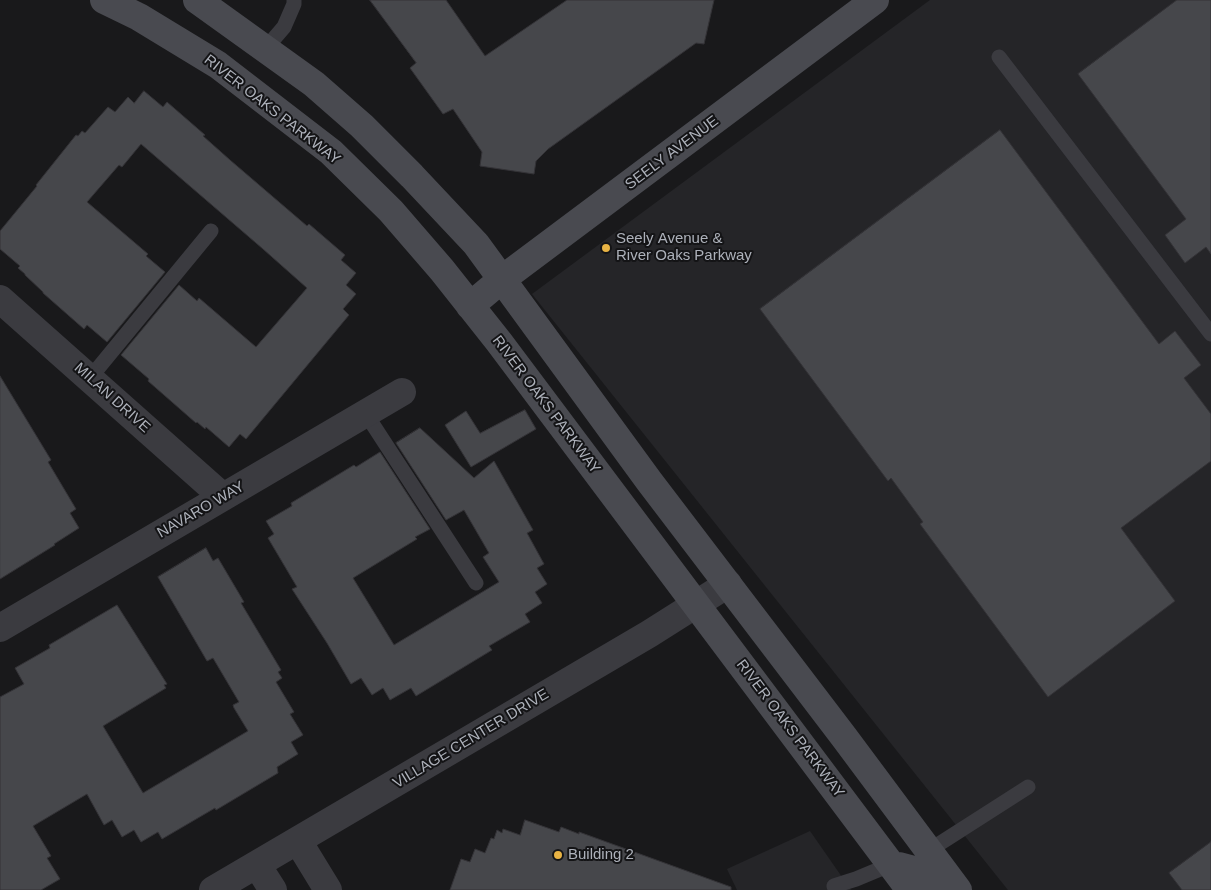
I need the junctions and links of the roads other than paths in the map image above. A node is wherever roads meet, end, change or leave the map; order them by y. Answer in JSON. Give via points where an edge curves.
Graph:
{"nodes":[{"id":1,"x":104,"y":0,"type":"edge"},
{"id":2,"x":197,"y":0,"type":"edge"},
{"id":3,"x":294,"y":0,"type":"edge"},
{"id":4,"x":875,"y":0,"type":"edge"},
{"id":5,"x":266,"y":48,"type":"junction"},
{"id":6,"x":1000,"y":57,"type":"dead end"},
{"id":7,"x":211,"y":231,"type":"dead end"},
{"id":8,"x":501,"y":280,"type":"junction"},
{"id":9,"x":0,"y":299,"type":"edge"},
{"id":10,"x":470,"y":306,"type":"junction"},
{"id":11,"x":1211,"y":334,"type":"edge"},
{"id":12,"x":90,"y":378,"type":"junction"},
{"id":13,"x":402,"y":392,"type":"dead end"},
{"id":14,"x":366,"y":414,"type":"junction"},
{"id":15,"x":223,"y":497,"type":"junction"},
{"id":16,"x":476,"y":583,"type":"dead end"},
{"id":17,"x":728,"y":584,"type":"junction"},
{"id":18,"x":696,"y":604,"type":"junction"},
{"id":19,"x":0,"y":628,"type":"edge"},
{"id":20,"x":865,"y":765,"type":"junction"},
{"id":21,"x":1028,"y":787,"type":"dead end"},
{"id":22,"x":298,"y":841,"type":"junction"},
{"id":23,"x":928,"y":851,"type":"junction"},
{"id":24,"x":257,"y":864,"type":"junction"},
{"id":25,"x":892,"y":864,"type":"junction"},
{"id":26,"x":834,"y":886,"type":"dead end"},
{"id":27,"x":213,"y":890,"type":"edge"},
{"id":28,"x":273,"y":890,"type":"edge"},
{"id":29,"x":328,"y":890,"type":"edge"},
{"id":30,"x":910,"y":890,"type":"edge"},
{"id":31,"x":933,"y":890,"type":"edge"},
{"id":32,"x":958,"y":890,"type":"edge"}],
"edges":[{"from":1,"to":10,"type":"street","name":"RIVER OAKS PARKWAY","via":[[139,17],[218,65],[331,152],[391,211]]},
{"from":2,"to":5,"type":"street"},
{"from":3,"to":5,"type":"lane","via":[[284,28]]},
{"from":4,"to":8,"type":"street","name":"SEELY AVENUE"},
{"from":5,"to":8,"type":"street","via":[[314,84],[368,132],[476,244]]},
{"from":6,"to":11,"type":"lane"},
{"from":7,"to":12,"type":"lane"},
{"from":8,"to":10,"type":"street","name":"SEELY AVENUE"},
{"from":8,"to":17,"type":"street"},
{"from":9,"to":12,"type":"street","name":"MILAN DRIVE"},
{"from":10,"to":18,"type":"street","name":"RIVER OAKS PARKWAY"},
{"from":12,"to":15,"type":"street","name":"MILAN DRIVE"},
{"from":13,"to":14,"type":"street","name":"NAVARO WAY"},
{"from":14,"to":15,"type":"street","name":"NAVARO WAY"},
{"from":14,"to":16,"type":"lane"},
{"from":15,"to":19,"type":"street","name":"NAVARO WAY"},
{"from":17,"to":18,"type":"street","name":"VILLAGE CENTER DRIVE"},
{"from":17,"to":20,"type":"street"},
{"from":18,"to":20,"type":"street","via":[[731,616],[831,749]]},
{"from":18,"to":22,"type":"street","name":"VILLAGE CENTER DRIVE"},
{"from":18,"to":25,"type":"street","name":"RIVER OAKS PARKWAY"},
{"from":20,"to":23,"type":"street"},
{"from":21,"to":23,"type":"lane"},
{"from":22,"to":24,"type":"street","name":"VILLAGE CENTER DRIVE"},
{"from":22,"to":29,"type":"street"},
{"from":23,"to":32,"type":"street"},
{"from":24,"to":27,"type":"street","name":"VILLAGE CENTER DRIVE"},
{"from":24,"to":28,"type":"street"},
{"from":25,"to":26,"type":"lane"},
{"from":25,"to":30,"type":"street","name":"RIVER OAKS PARKWAY"},
{"from":25,"to":31,"type":"street","via":[[914,870]]}]}
